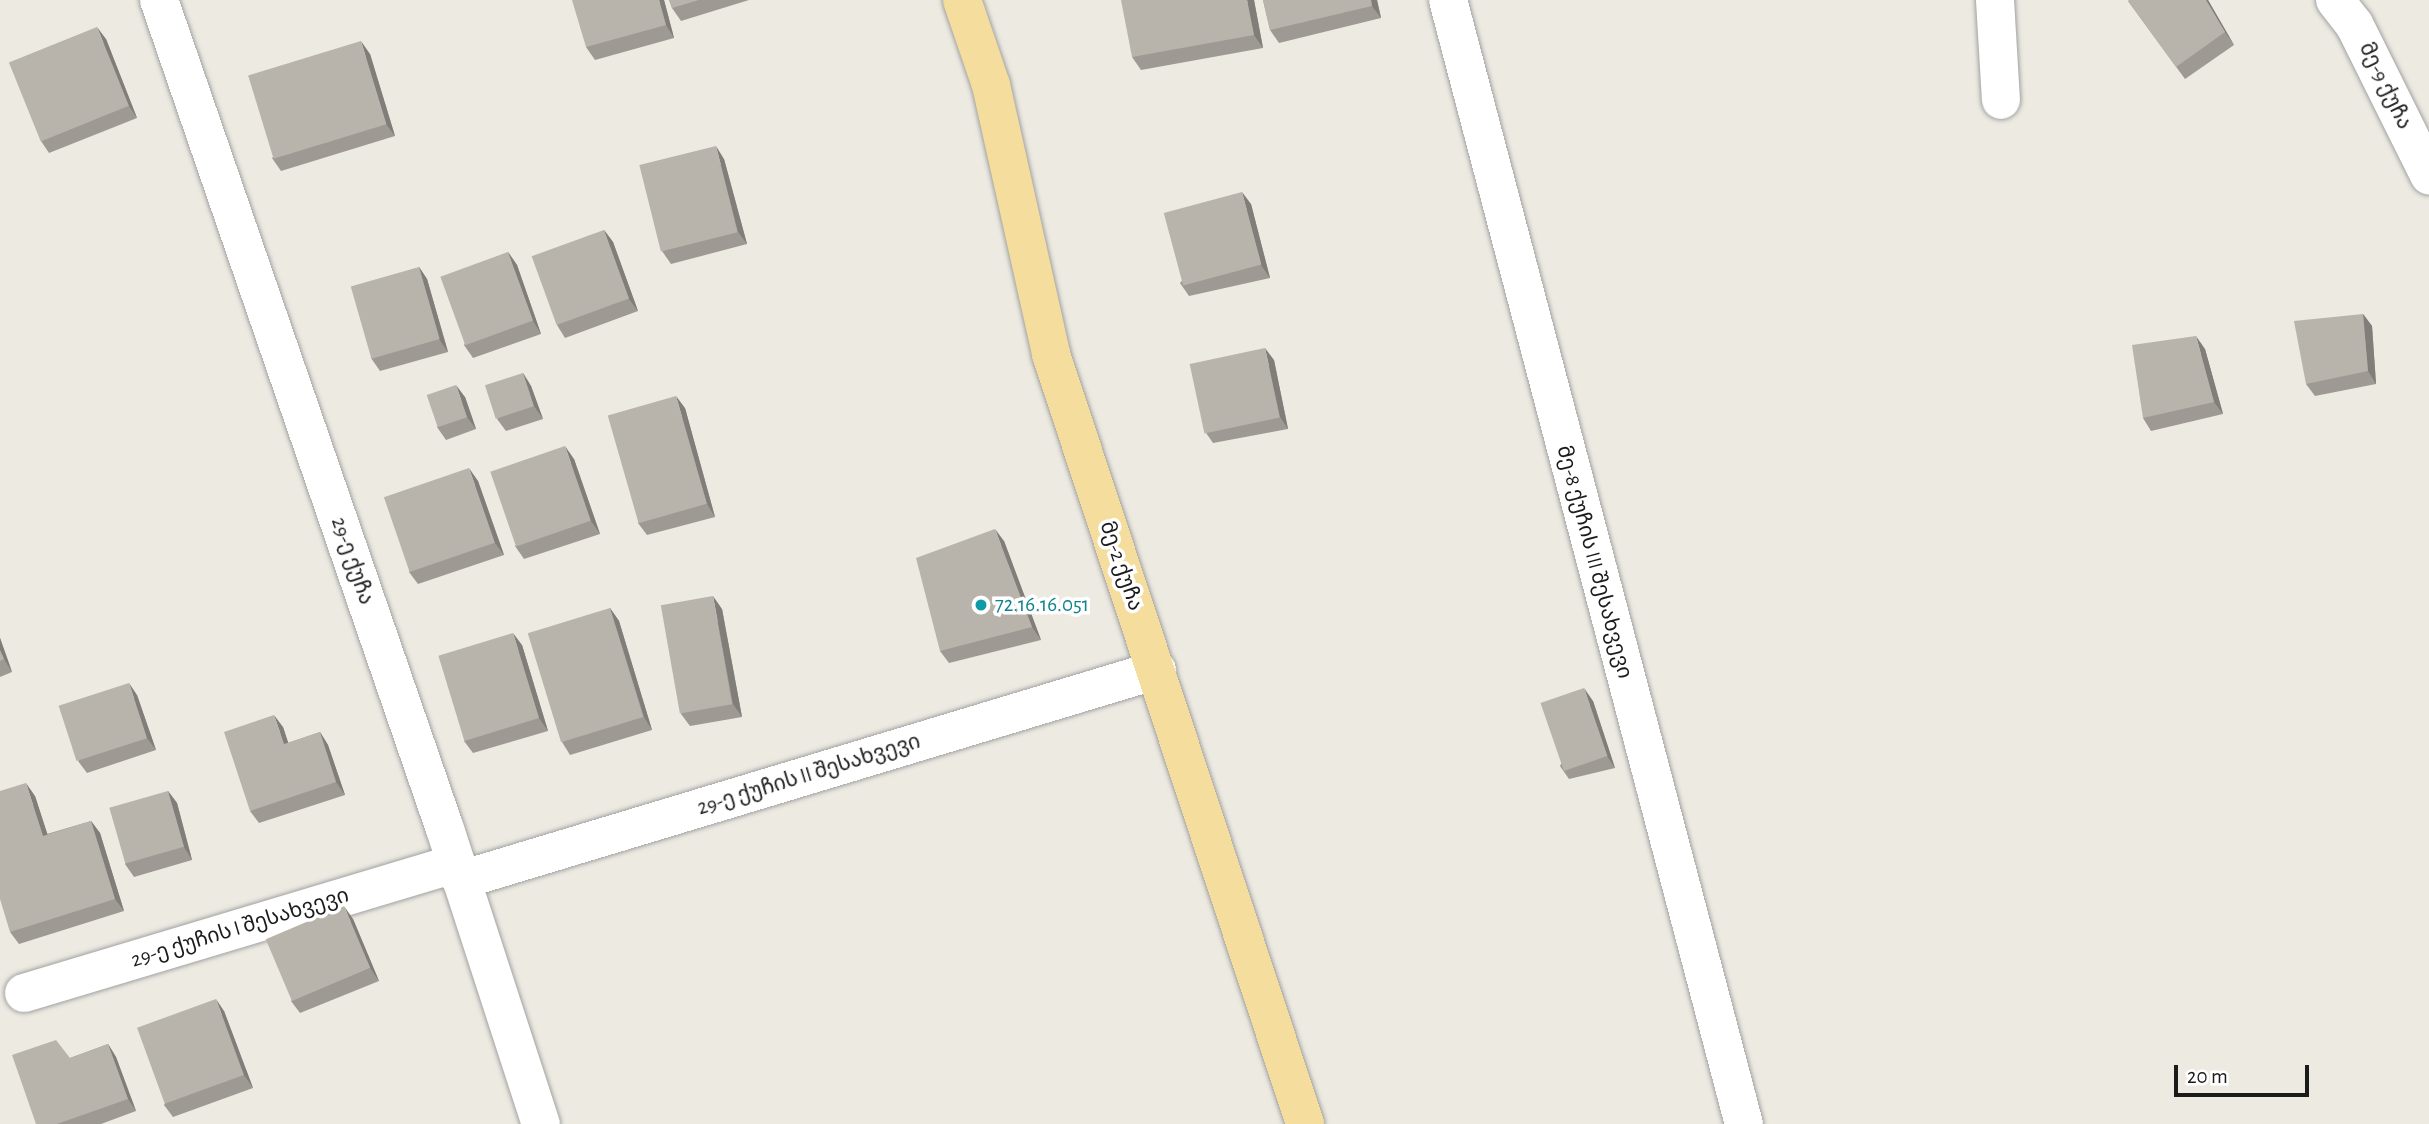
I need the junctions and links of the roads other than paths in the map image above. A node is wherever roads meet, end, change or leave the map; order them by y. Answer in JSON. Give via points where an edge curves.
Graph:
{"nodes":[{"id":1,"x":159,"y":0,"type":"edge"},
{"id":2,"x":962,"y":0,"type":"edge"},
{"id":3,"x":1448,"y":0,"type":"edge"},
{"id":4,"x":1995,"y":0,"type":"edge"},
{"id":5,"x":2335,"y":0,"type":"edge"},
{"id":6,"x":2001,"y":100,"type":"dead end"},
{"id":7,"x":2429,"y":175,"type":"edge"},
{"id":8,"x":1157,"y":670,"type":"junction"},
{"id":9,"x":459,"y":871,"type":"junction"},
{"id":10,"x":24,"y":993,"type":"dead end"},
{"id":11,"x":541,"y":1124,"type":"edge"},
{"id":12,"x":1306,"y":1124,"type":"edge"},
{"id":13,"x":1744,"y":1124,"type":"edge"}],
"edges":[{"from":1,"to":9,"type":"street","name":"29-ე ქუჩა"},
{"from":2,"to":8,"type":"main road","name":"მე-2 ქუჩა","via":[[990,85],[1051,354]]},
{"from":3,"to":13,"type":"street","name":"მე-8 ქუჩის III შესახვევი"},
{"from":4,"to":6,"type":"street"},
{"from":5,"to":7,"type":"street","name":"მე-9 ქუჩა","via":[[2354,24]]},
{"from":8,"to":9,"type":"street","name":"29-ე ქუჩის II შესახვევი"},
{"from":8,"to":12,"type":"main road","name":"მე-2 ქუჩა"},
{"from":9,"to":10,"type":"street","name":"29-ე ქუჩის I შესახვევი"},
{"from":9,"to":11,"type":"street","name":"29-ე ქუჩა"}]}
